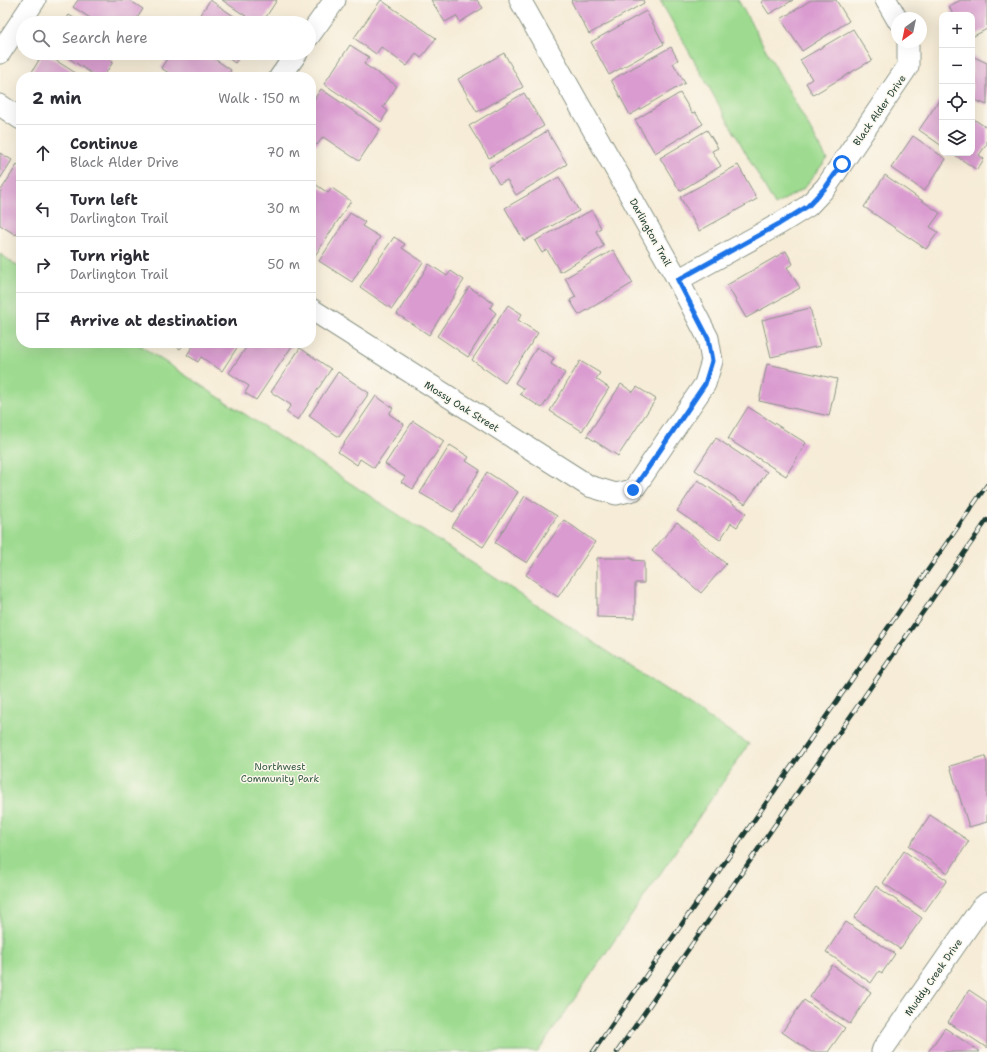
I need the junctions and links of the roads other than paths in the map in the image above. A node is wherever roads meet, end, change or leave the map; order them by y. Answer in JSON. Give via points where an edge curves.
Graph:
{"nodes":[{"id":1,"x":35,"y":0,"type":"edge"},
{"id":2,"x":335,"y":0,"type":"edge"},
{"id":3,"x":520,"y":0,"type":"edge"},
{"id":4,"x":886,"y":0,"type":"edge"},
{"id":5,"x":893,"y":12,"type":"edge"},
{"id":6,"x":24,"y":16,"type":"edge"},
{"id":7,"x":316,"y":26,"type":"edge"},
{"id":8,"x":16,"y":29,"type":"edge"},
{"id":9,"x":908,"y":48,"type":"edge"},
{"id":10,"x":0,"y":53,"type":"edge"},
{"id":11,"x":292,"y":60,"type":"edge"},
{"id":12,"x":284,"y":72,"type":"edge"},
{"id":13,"x":0,"y":105,"type":"edge"},
{"id":14,"x":16,"y":116,"type":"edge"},
{"id":15,"x":678,"y":280,"type":"junction"},
{"id":16,"x":316,"y":312,"type":"edge"},
{"id":17,"x":616,"y":494,"type":"joint"},
{"id":18,"x":987,"y":903,"type":"edge"},
{"id":19,"x":882,"y":1052,"type":"edge"}],
"edges":[{"from":1,"to":6,"type":"street"},
{"from":2,"to":7,"type":"street"},
{"from":3,"to":15,"type":"street","name":"Darlington Trail"},
{"from":4,"to":5,"type":"street"},
{"from":8,"to":10,"type":"street"},
{"from":9,"to":15,"type":"street","name":"Black Alder Drive","via":[[908,66],[826,187],[808,206]]},
{"from":11,"to":12,"type":"street"},
{"from":13,"to":14,"type":"street"},
{"from":15,"to":17,"type":"street","name":"Darlington Trail","via":[[708,338],[712,361],[705,384],[633,490]]},
{"from":16,"to":17,"type":"street","name":"Mossy Oak Street","via":[[589,486]]},
{"from":18,"to":19,"type":"street","name":"Muddy Creek Drive","via":[[981,908]]}]}
